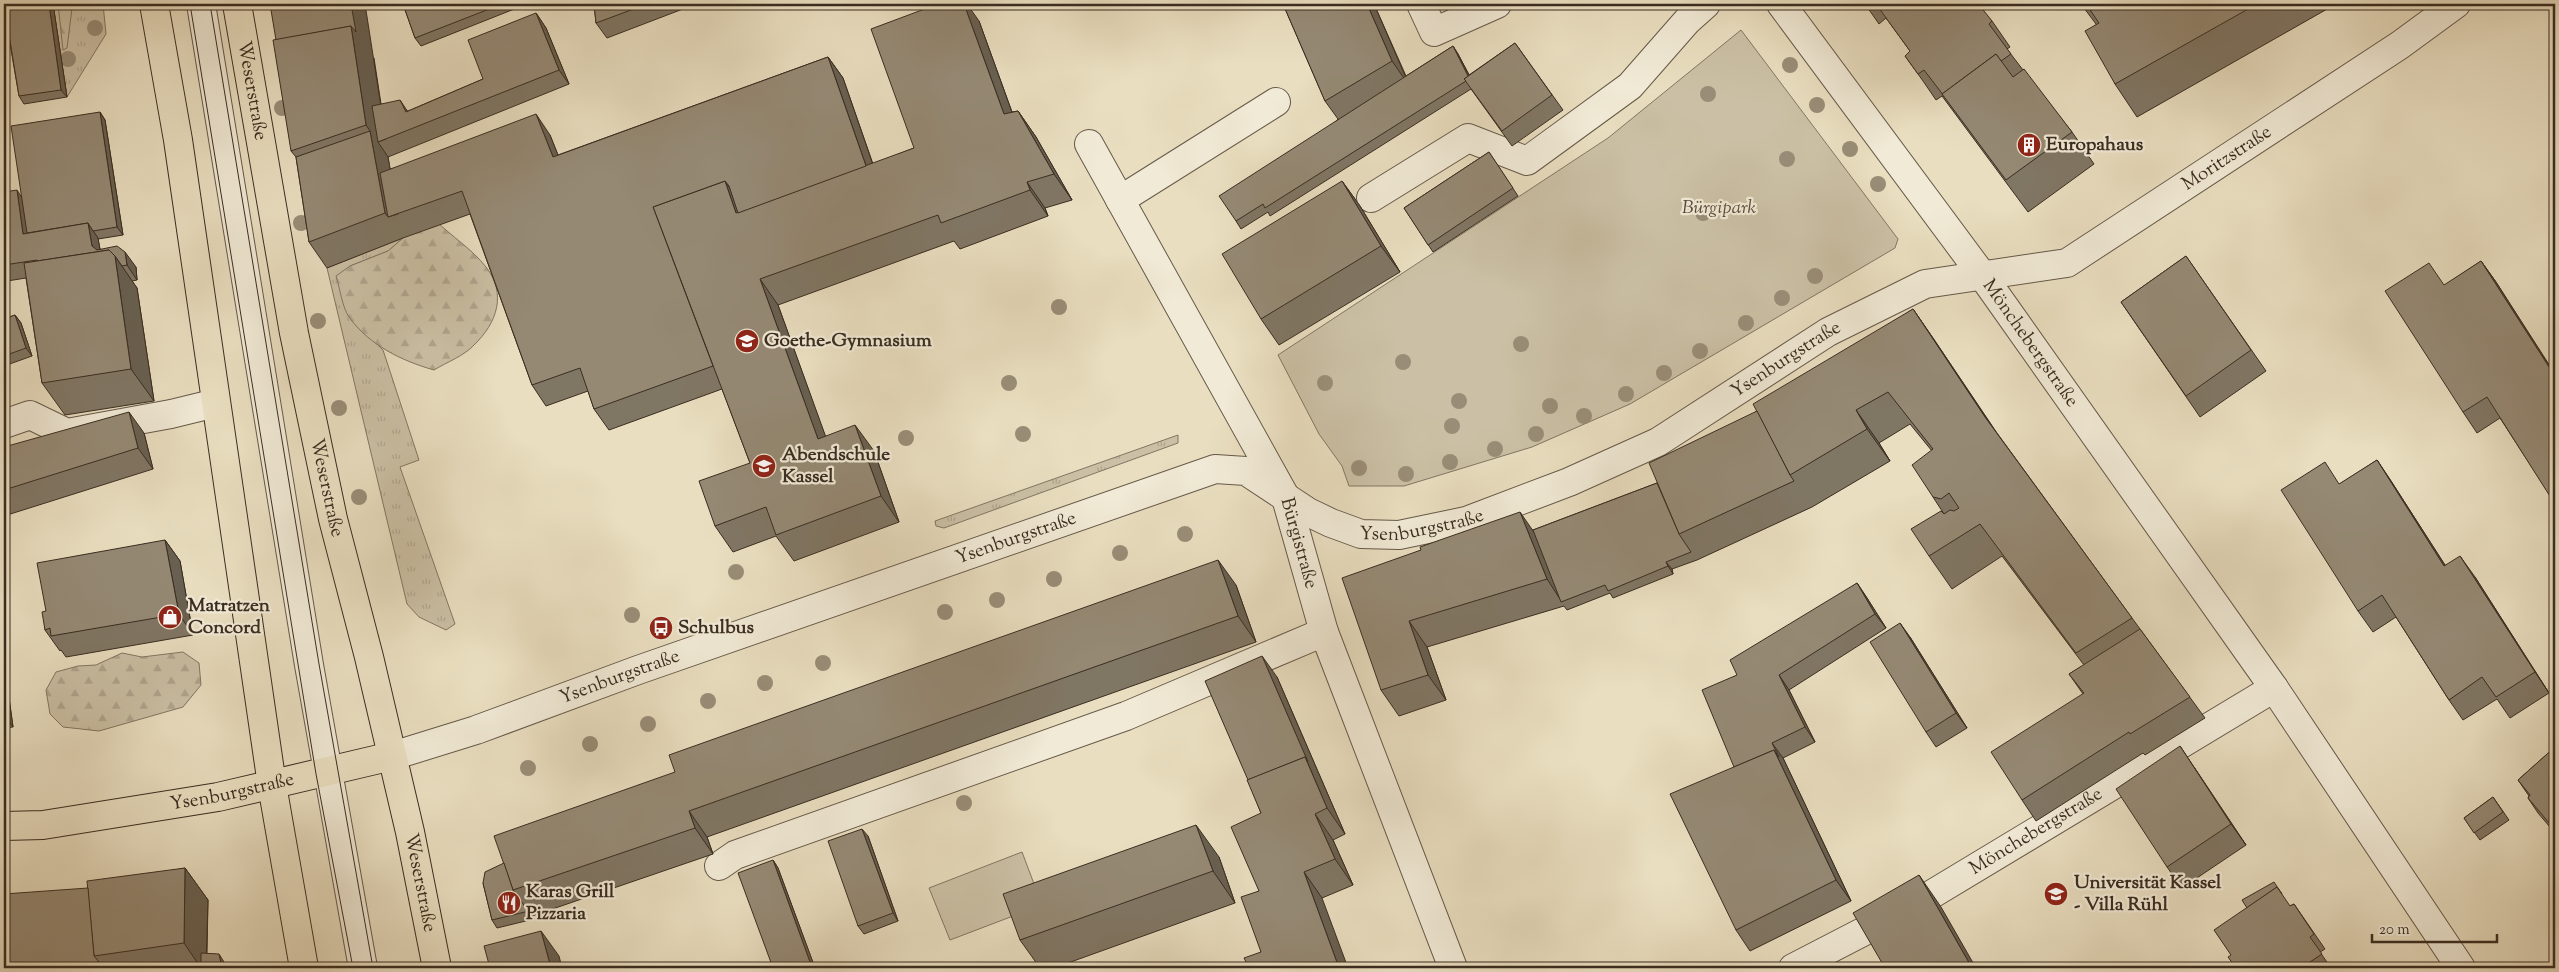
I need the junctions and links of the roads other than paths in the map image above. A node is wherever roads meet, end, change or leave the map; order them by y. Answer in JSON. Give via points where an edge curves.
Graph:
{"nodes":[{"id":1,"x":154,"y":4,"type":"edge"},
{"id":2,"x":201,"y":4,"type":"edge"},
{"id":3,"x":237,"y":4,"type":"edge"},
{"id":4,"x":1420,"y":4,"type":"edge"},
{"id":5,"x":1497,"y":4,"type":"edge"},
{"id":6,"x":1706,"y":4,"type":"edge"},
{"id":7,"x":1781,"y":4,"type":"edge"},
{"id":8,"x":2456,"y":4,"type":"edge"},
{"id":9,"x":1276,"y":102,"type":"dead end"},
{"id":10,"x":1089,"y":144,"type":"dead end"},
{"id":11,"x":1371,"y":198,"type":"dead end"},
{"id":12,"x":1120,"y":200,"type":"junction"},
{"id":13,"x":1982,"y":275,"type":"junction"},
{"id":14,"x":216,"y":403,"type":"junction"},
{"id":15,"x":4,"y":424,"type":"edge"},
{"id":16,"x":1286,"y":498,"type":"junction"},
{"id":17,"x":1324,"y":632,"type":"junction"},
{"id":18,"x":2274,"y":688,"type":"junction"},
{"id":19,"x":392,"y":756,"type":"junction"},
{"id":20,"x":327,"y":772,"type":"junction"},
{"id":21,"x":272,"y":785,"type":"junction"},
{"id":22,"x":4,"y":826,"type":"edge"},
{"id":23,"x":719,"y":866,"type":"dead end"},
{"id":24,"x":304,"y":968,"type":"edge"},
{"id":25,"x":363,"y":968,"type":"edge"},
{"id":26,"x":437,"y":968,"type":"edge"},
{"id":27,"x":1453,"y":968,"type":"edge"},
{"id":28,"x":1794,"y":968,"type":"edge"},
{"id":29,"x":2461,"y":968,"type":"edge"}],
"edges":[{"from":1,"to":14,"type":"main road","via":[[178,140]]},
{"from":2,"to":20,"type":"street"},
{"from":3,"to":19,"type":"main road","name":"Weserstraße","via":[[296,342],[333,519]]},
{"from":4,"to":5,"type":"street","via":[[1434,32]]},
{"from":6,"to":11,"type":"street","via":[[1630,86],[1527,161],[1468,138]]},
{"from":7,"to":13,"type":"street","name":"Mönchebergstraße"},
{"from":8,"to":13,"type":"street","name":"Moritzstraße","via":[[2400,45],[2067,263]]},
{"from":9,"to":12,"type":"street"},
{"from":10,"to":12,"type":"street","name":"Bürgistraße"},
{"from":12,"to":16,"type":"street","name":"Bürgistraße"},
{"from":13,"to":16,"type":"street","name":"Ysenburgstraße","via":[[1925,284],[1828,332],[1658,442],[1569,482],[1466,522],[1400,535],[1361,534],[1331,523]]},
{"from":13,"to":18,"type":"street","name":"Mönchebergstraße"},
{"from":14,"to":15,"type":"street","via":[[67,433],[30,415]]},
{"from":14,"to":21,"type":"main road"},
{"from":16,"to":17,"type":"street","name":"Bürgistraße"},
{"from":16,"to":19,"type":"street","name":"Ysenburgstraße","via":[[1246,471],[1215,469],[638,670],[476,730]]},
{"from":17,"to":23,"type":"street","via":[[1126,716],[735,855]]},
{"from":17,"to":27,"type":"street","name":"Bürgistraße"},
{"from":18,"to":28,"type":"street","name":"Mönchebergstraße","via":[[1909,908]]},
{"from":18,"to":29,"type":"street","name":"Mönchebergstraße"},
{"from":19,"to":20,"type":"main road","name":"Ysenburgstraße"},
{"from":19,"to":26,"type":"main road","name":"Weserstraße","via":[[424,894]]},
{"from":20,"to":21,"type":"main road","name":"Ysenburgstraße"},
{"from":20,"to":25,"type":"street"},
{"from":21,"to":22,"type":"main road","name":"Ysenburgstraße","via":[[218,797],[43,825]]},
{"from":21,"to":24,"type":"main road"}]}
